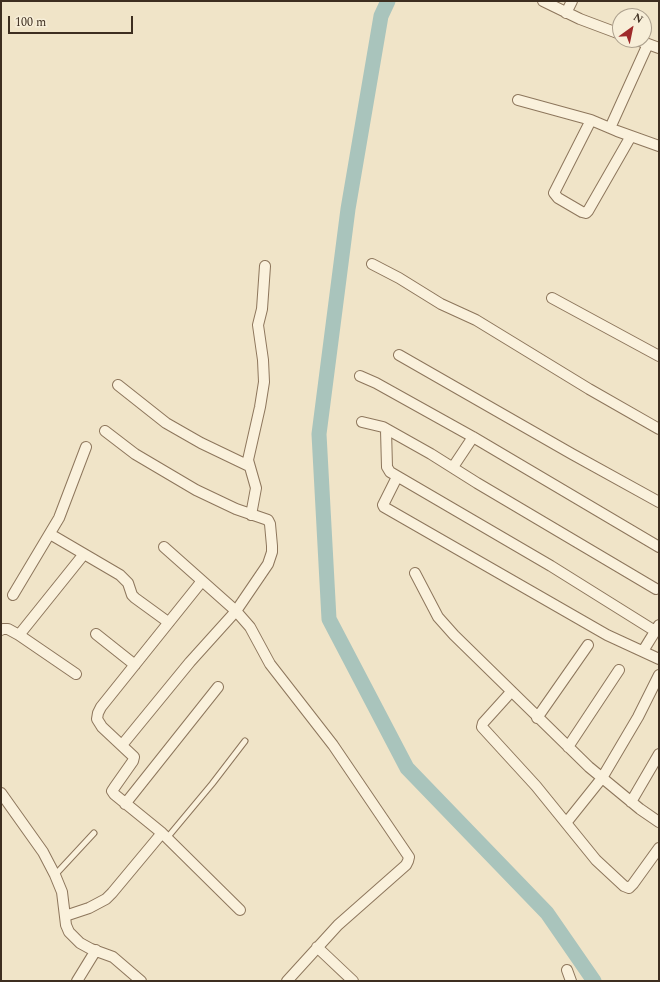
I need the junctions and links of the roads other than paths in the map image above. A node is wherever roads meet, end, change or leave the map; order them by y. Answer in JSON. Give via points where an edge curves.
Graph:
{"nodes":[{"id":1,"x":543,"y":1,"type":"edge"},
{"id":2,"x":572,"y":1,"type":"edge"},
{"id":3,"x":566,"y":13,"type":"junction"},
{"id":4,"x":612,"y":31,"type":"edge"},
{"id":5,"x":646,"y":48,"type":"edge"},
{"id":6,"x":518,"y":100,"type":"dead end"},
{"id":7,"x":591,"y":120,"type":"junction"},
{"id":8,"x":610,"y":128,"type":"junction"},
{"id":9,"x":631,"y":136,"type":"junction"},
{"id":10,"x":659,"y":146,"type":"edge"},
{"id":11,"x":372,"y":264,"type":"dead end"},
{"id":12,"x":265,"y":266,"type":"dead end"},
{"id":13,"x":552,"y":298,"type":"dead end"},
{"id":14,"x":399,"y":355,"type":"dead end"},
{"id":15,"x":659,"y":356,"type":"edge"},
{"id":16,"x":360,"y":376,"type":"dead end"},
{"id":17,"x":118,"y":385,"type":"dead end"},
{"id":18,"x":362,"y":422,"type":"dead end"},
{"id":19,"x":659,"y":429,"type":"edge"},
{"id":20,"x":386,"y":430,"type":"junction"},
{"id":21,"x":105,"y":431,"type":"dead end"},
{"id":22,"x":473,"y":437,"type":"junction"},
{"id":23,"x":86,"y":447,"type":"dead end"},
{"id":24,"x":249,"y":466,"type":"junction"},
{"id":25,"x":453,"y":467,"type":"junction"},
{"id":26,"x":398,"y":477,"type":"junction"},
{"id":27,"x":659,"y":502,"type":"edge"},
{"id":28,"x":251,"y":515,"type":"junction"},
{"id":29,"x":50,"y":534,"type":"junction"},
{"id":30,"x":164,"y":547,"type":"dead end"},
{"id":31,"x":659,"y":547,"type":"edge"},
{"id":32,"x":84,"y":554,"type":"junction"},
{"id":33,"x":415,"y":573,"type":"dead end"},
{"id":34,"x":202,"y":580,"type":"junction"},
{"id":35,"x":656,"y":589,"type":"dead end"},
{"id":36,"x":13,"y":596,"type":"dead end"},
{"id":37,"x":236,"y":612,"type":"junction"},
{"id":38,"x":168,"y":622,"type":"junction"},
{"id":39,"x":657,"y":628,"type":"edge"},
{"id":40,"x":1,"y":630,"type":"edge"},
{"id":41,"x":96,"y":634,"type":"dead end"},
{"id":42,"x":19,"y":635,"type":"junction"},
{"id":43,"x":588,"y":645,"type":"dead end"},
{"id":44,"x":643,"y":651,"type":"junction"},
{"id":45,"x":659,"y":659,"type":"edge"},
{"id":46,"x":135,"y":665,"type":"junction"},
{"id":47,"x":619,"y":670,"type":"dead end"},
{"id":48,"x":76,"y":674,"type":"dead end"},
{"id":49,"x":659,"y":675,"type":"edge"},
{"id":50,"x":218,"y":687,"type":"dead end"},
{"id":51,"x":511,"y":692,"type":"junction"},
{"id":52,"x":537,"y":718,"type":"junction"},
{"id":53,"x":245,"y":741,"type":"dead end"},
{"id":54,"x":122,"y":745,"type":"junction"},
{"id":55,"x":568,"y":747,"type":"junction"},
{"id":56,"x":659,"y":754,"type":"edge"},
{"id":57,"x":602,"y":778,"type":"junction"},
{"id":58,"x":1,"y":793,"type":"edge"},
{"id":59,"x":631,"y":802,"type":"junction"},
{"id":60,"x":125,"y":804,"type":"junction"},
{"id":61,"x":659,"y":822,"type":"edge"},
{"id":62,"x":566,"y":823,"type":"junction"},
{"id":63,"x":94,"y":833,"type":"dead end"},
{"id":64,"x":165,"y":835,"type":"junction"},
{"id":65,"x":659,"y":848,"type":"edge"},
{"id":66,"x":55,"y":875,"type":"junction"},
{"id":67,"x":240,"y":910,"type":"dead end"},
{"id":68,"x":66,"y":916,"type":"junction"},
{"id":69,"x":317,"y":947,"type":"junction"},
{"id":70,"x":96,"y":950,"type":"junction"},
{"id":71,"x":567,"y":970,"type":"dead end"},
{"id":72,"x":77,"y":981,"type":"edge"},
{"id":73,"x":141,"y":981,"type":"edge"},
{"id":74,"x":287,"y":981,"type":"edge"},
{"id":75,"x":353,"y":981,"type":"edge"},
{"id":76,"x":571,"y":981,"type":"edge"}],
"edges":[{"from":1,"to":3,"type":"street"},
{"from":2,"to":3,"type":"street"},
{"from":3,"to":4,"type":"street"},
{"from":5,"to":8,"type":"street"},
{"from":6,"to":7,"type":"street"},
{"from":7,"to":8,"type":"street"},
{"from":7,"to":9,"type":"street","via":[[554,193],[582,212],[588,211]]},
{"from":8,"to":9,"type":"street"},
{"from":9,"to":10,"type":"street"},
{"from":11,"to":19,"type":"street","via":[[441,304],[476,320]]},
{"from":12,"to":24,"type":"street","via":[[262,309],[258,325],[264,382],[248,457]]},
{"from":13,"to":15,"type":"street"},
{"from":14,"to":27,"type":"street"},
{"from":16,"to":22,"type":"street"},
{"from":17,"to":24,"type":"street","via":[[172,427]]},
{"from":18,"to":20,"type":"street"},
{"from":20,"to":25,"type":"street"},
{"from":20,"to":26,"type":"street","via":[[387,469]]},
{"from":21,"to":28,"type":"street","via":[[164,472],[224,504]]},
{"from":22,"to":25,"type":"street"},
{"from":22,"to":31,"type":"street"},
{"from":23,"to":29,"type":"street","via":[[64,506]]},
{"from":24,"to":28,"type":"street","via":[[256,488]]},
{"from":25,"to":35,"type":"street"},
{"from":26,"to":39,"type":"street"},
{"from":26,"to":44,"type":"street","via":[[384,507],[607,635]]},
{"from":28,"to":37,"type":"street","via":[[269,522],[272,552],[264,571]]},
{"from":29,"to":32,"type":"street"},
{"from":29,"to":36,"type":"street"},
{"from":30,"to":34,"type":"street"},
{"from":32,"to":38,"type":"street","via":[[125,579],[135,598]]},
{"from":32,"to":42,"type":"street"},
{"from":33,"to":51,"type":"street","via":[[445,626]]},
{"from":34,"to":37,"type":"street"},
{"from":34,"to":38,"type":"street"},
{"from":37,"to":54,"type":"street","via":[[190,662]]},
{"from":37,"to":69,"type":"street","via":[[250,627],[270,664],[333,745],[409,857],[406,865]]},
{"from":38,"to":46,"type":"street"},
{"from":39,"to":44,"type":"street"},
{"from":40,"to":42,"type":"street","via":[[8,629]]},
{"from":41,"to":46,"type":"street"},
{"from":42,"to":48,"type":"street"},
{"from":43,"to":52,"type":"street"},
{"from":44,"to":45,"type":"street"},
{"from":46,"to":54,"type":"street","via":[[100,708],[97,716],[102,727]]},
{"from":47,"to":55,"type":"street"},
{"from":49,"to":57,"type":"street"},
{"from":50,"to":60,"type":"street"},
{"from":51,"to":52,"type":"street"},
{"from":51,"to":62,"type":"street","via":[[482,727]]},
{"from":52,"to":55,"type":"street"},
{"from":53,"to":64,"type":"lane","via":[[212,784]]},
{"from":54,"to":60,"type":"street","via":[[133,755],[133,761],[112,791]]},
{"from":55,"to":57,"type":"street"},
{"from":56,"to":59,"type":"street"},
{"from":57,"to":59,"type":"street"},
{"from":57,"to":62,"type":"street"},
{"from":58,"to":66,"type":"street"},
{"from":59,"to":61,"type":"street"},
{"from":60,"to":64,"type":"street"},
{"from":62,"to":65,"type":"street","via":[[596,860],[629,888]]},
{"from":63,"to":66,"type":"lane"},
{"from":64,"to":67,"type":"street"},
{"from":64,"to":68,"type":"street","via":[[106,899]]},
{"from":66,"to":68,"type":"street","via":[[62,892]]},
{"from":68,"to":70,"type":"street","via":[[66,925],[72,936]]},
{"from":69,"to":74,"type":"street"},
{"from":69,"to":75,"type":"street"},
{"from":70,"to":72,"type":"street"},
{"from":70,"to":73,"type":"street","via":[[113,957]]},
{"from":71,"to":76,"type":"street"}]}
